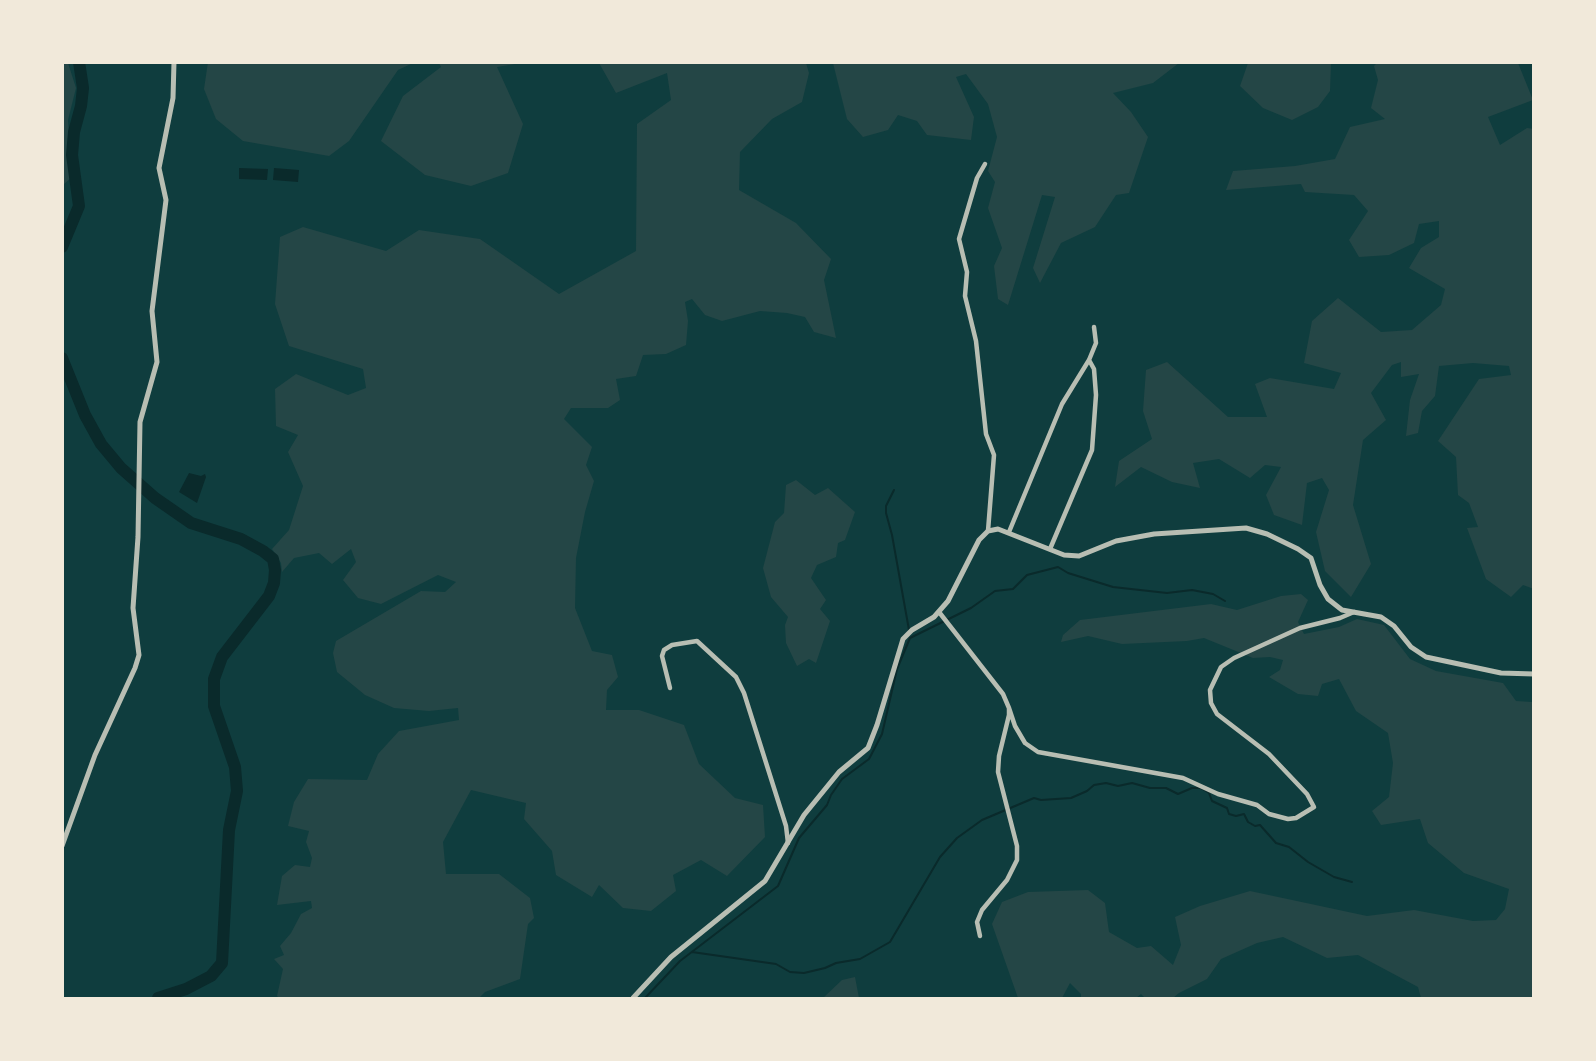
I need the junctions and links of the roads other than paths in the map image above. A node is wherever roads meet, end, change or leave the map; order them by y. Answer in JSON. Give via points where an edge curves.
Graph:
{"nodes":[{"id":1,"x":174,"y":62,"type":"edge"},
{"id":2,"x":985,"y":164,"type":"dead end"},
{"id":3,"x":1094,"y":327,"type":"dead end"},
{"id":4,"x":1089,"y":360,"type":"junction"},
{"id":5,"x":988,"y":531,"type":"junction"},
{"id":6,"x":1009,"y":532,"type":"junction"},
{"id":7,"x":1050,"y":549,"type":"junction"},
{"id":8,"x":939,"y":612,"type":"junction"},
{"id":9,"x":1354,"y":612,"type":"junction"},
{"id":10,"x":1534,"y":674,"type":"edge"},
{"id":11,"x":670,"y":688,"type":"dead end"},
{"id":12,"x":1009,"y":708,"type":"junction"},
{"id":13,"x":788,"y":844,"type":"junction"},
{"id":14,"x":62,"y":846,"type":"edge"},
{"id":15,"x":980,"y":936,"type":"dead end"},
{"id":16,"x":633,"y":998,"type":"edge"}],
"edges":[{"from":1,"to":14,"type":"street","via":[[173,98],[159,168],[166,200],[152,311],[157,362],[140,422],[133,608],[139,654],[95,755]]},
{"from":2,"to":5,"type":"street","via":[[976,178],[959,239],[967,272],[965,296],[976,341],[986,434],[994,455]]},
{"from":3,"to":4,"type":"street","via":[[1096,344]]},
{"from":4,"to":6,"type":"street","via":[[1062,404]]},
{"from":4,"to":7,"type":"street","via":[[1094,369],[1096,395],[1092,450]]},
{"from":5,"to":6,"type":"street"},
{"from":5,"to":8,"type":"street","via":[[980,540],[948,602]]},
{"from":6,"to":7,"type":"street"},
{"from":7,"to":9,"type":"street","via":[[1064,555],[1080,556],[1116,541],[1154,534],[1246,528],[1298,548],[1311,558],[1328,599],[1342,610]]},
{"from":8,"to":12,"type":"street","via":[[1003,694]]},
{"from":8,"to":13,"type":"street","via":[[903,639],[868,748],[839,772],[804,815]]},
{"from":9,"to":10,"type":"street","via":[[1381,617],[1426,658],[1501,673]]},
{"from":9,"to":12,"type":"street","via":[[1300,628],[1234,658],[1222,667],[1210,690],[1211,703],[1218,714],[1269,754],[1307,794],[1314,807],[1296,818],[1269,814],[1257,805],[1218,794],[1182,778],[1038,752],[1025,743]]},
{"from":11,"to":13,"type":"street","via":[[662,656],[664,650],[672,645],[697,641],[736,676],[786,826]]},
{"from":12,"to":15,"type":"street","via":[[998,772],[1017,846],[1017,860],[1007,880],[982,910],[977,922]]},
{"from":13,"to":16,"type":"street","via":[[765,881],[671,957]]}]}
